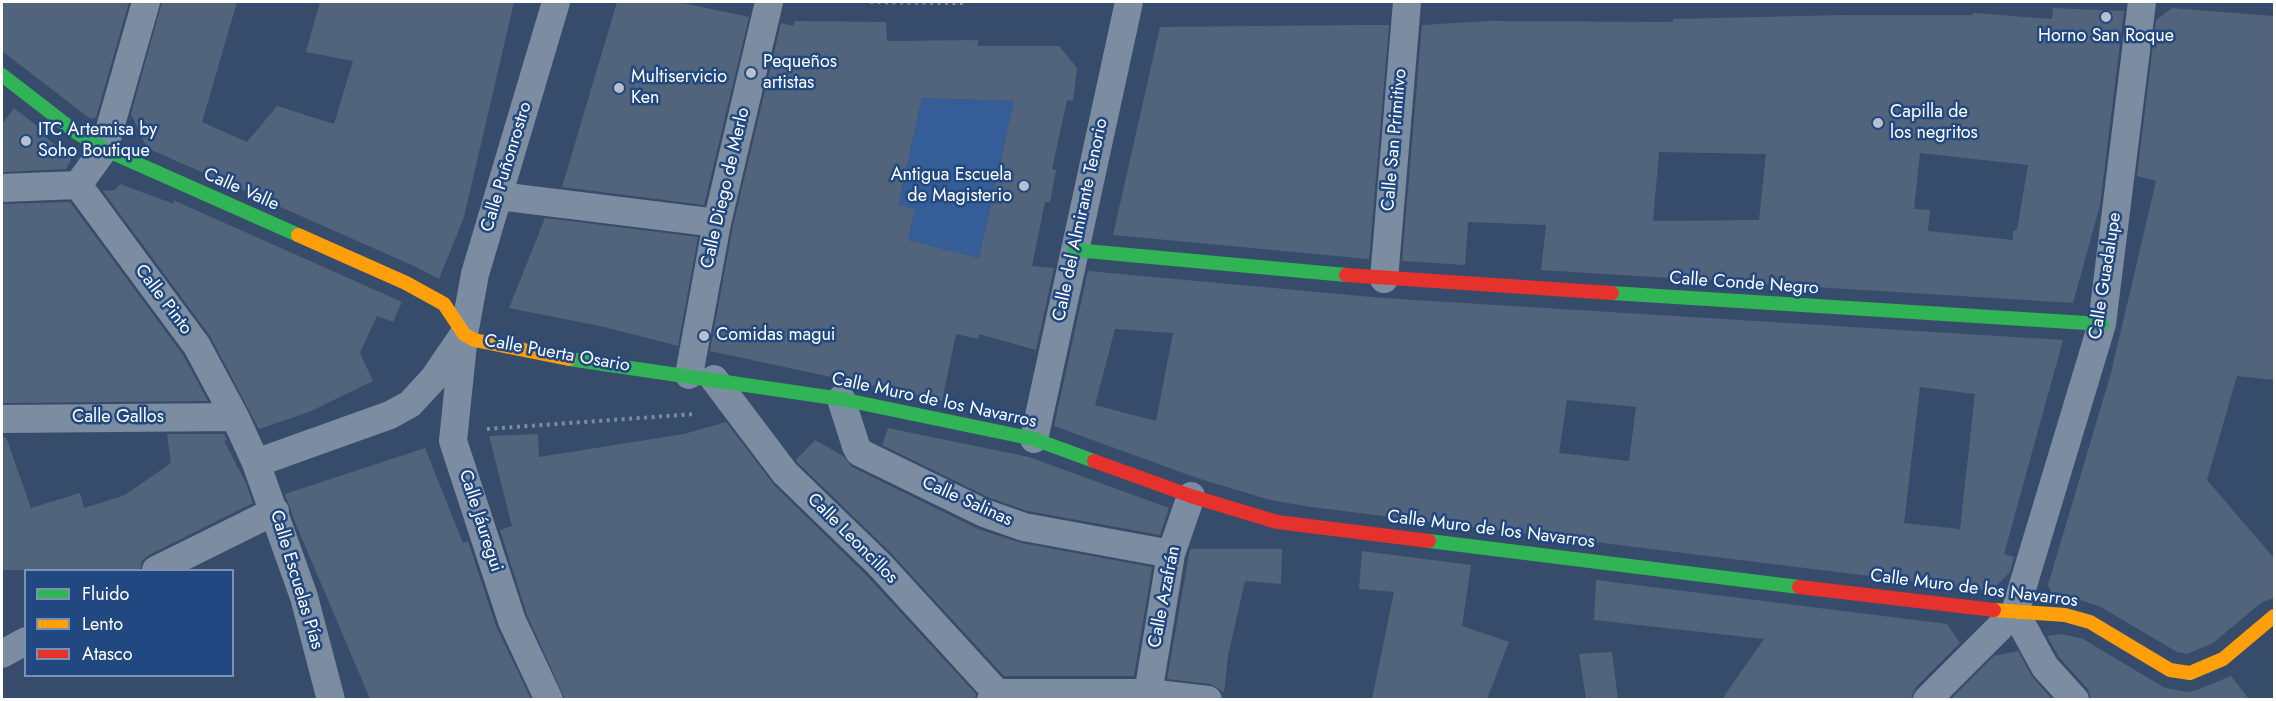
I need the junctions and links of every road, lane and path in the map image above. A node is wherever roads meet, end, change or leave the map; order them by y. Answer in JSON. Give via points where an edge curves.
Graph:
{"nodes":[{"id":1,"x":146,"y":2,"type":"edge"},
{"id":2,"x":556,"y":2,"type":"edge"},
{"id":3,"x":769,"y":2,"type":"edge"},
{"id":4,"x":870,"y":2,"type":"edge"},
{"id":5,"x":966,"y":2,"type":"edge"},
{"id":6,"x":1129,"y":2,"type":"edge"},
{"id":7,"x":1407,"y":2,"type":"edge"},
{"id":8,"x":2142,"y":2,"type":"edge"},
{"id":9,"x":2,"y":75,"type":"edge"},
{"id":10,"x":104,"y":149,"type":"junction"},
{"id":11,"x":78,"y":185,"type":"junction"},
{"id":12,"x":2,"y":188,"type":"edge"},
{"id":13,"x":499,"y":196,"type":"junction"},
{"id":14,"x":717,"y":223,"type":"junction"},
{"id":15,"x":1075,"y":250,"type":"junction"},
{"id":16,"x":1384,"y":279,"type":"junction"},
{"id":17,"x":2102,"y":324,"type":"junction"},
{"id":18,"x":464,"y":334,"type":"junction"},
{"id":19,"x":701,"y":377,"type":"junction"},
{"id":20,"x":841,"y":399,"type":"junction"},
{"id":21,"x":738,"y":411,"type":"junction"},
{"id":22,"x":235,"y":417,"type":"junction"},
{"id":23,"x":2,"y":419,"type":"edge"},
{"id":24,"x":1034,"y":439,"type":"junction"},
{"id":25,"x":453,"y":441,"type":"junction"},
{"id":26,"x":256,"y":463,"type":"junction"},
{"id":27,"x":1191,"y":496,"type":"junction"},
{"id":28,"x":275,"y":511,"type":"junction"},
{"id":29,"x":1171,"y":554,"type":"junction"},
{"id":30,"x":158,"y":569,"type":"edge"},
{"id":31,"x":2014,"y":612,"type":"junction"},
{"id":32,"x":2274,"y":616,"type":"edge"},
{"id":33,"x":24,"y":642,"type":"edge"},
{"id":34,"x":2,"y":654,"type":"edge"},
{"id":35,"x":994,"y":696,"type":"edge"},
{"id":36,"x":1147,"y":696,"type":"edge"},
{"id":37,"x":331,"y":699,"type":"edge"},
{"id":38,"x":549,"y":699,"type":"edge"},
{"id":39,"x":1208,"y":699,"type":"edge"},
{"id":40,"x":1927,"y":699,"type":"edge"},
{"id":41,"x":2075,"y":699,"type":"edge"}],
"edges":[{"from":1,"to":10,"type":"street"},
{"from":2,"to":13,"type":"street","name":"Calle Puñonrostro"},
{"from":3,"to":14,"type":"street","name":"Calle Diego de Merlo"},
{"from":4,"to":5,"type":"path"},
{"from":6,"to":15,"type":"street","name":"Calle del Almirante Tenorio"},
{"from":7,"to":16,"type":"street","name":"Calle San Primitivo"},
{"from":8,"to":17,"type":"street","name":"Calle Guadalupe"},
{"from":9,"to":10,"type":"street","name":"Calle Valle"},
{"from":10,"to":11,"type":"street"},
{"from":10,"to":18,"type":"street","name":"Calle Valle","via":[[406,283],[444,303]]},
{"from":11,"to":12,"type":"street"},
{"from":11,"to":22,"type":"street","name":"Calle Pinto","via":[[197,346]]},
{"from":13,"to":14,"type":"street"},
{"from":13,"to":18,"type":"street","name":"Calle Puñonrostro","via":[[474,274]]},
{"from":14,"to":19,"type":"street","name":"Calle Diego de Merlo"},
{"from":15,"to":16,"type":"street","name":"Calle Conde Negro"},
{"from":15,"to":24,"type":"street","name":"Calle del Almirante Tenorio"},
{"from":16,"to":17,"type":"street","name":"Calle Conde Negro"},
{"from":17,"to":31,"type":"street","name":"Calle Guadalupe"},
{"from":18,"to":19,"type":"street","name":"Calle Puerta Osario","via":[[474,340],[549,356]]},
{"from":18,"to":25,"type":"street","name":"Calle Jáuregui"},
{"from":18,"to":26,"type":"street","name":"Calle Puerta Osario","via":[[434,378],[410,404],[390,415]]},
{"from":19,"to":20,"type":"street","name":"Calle Muro de los Navarros"},
{"from":19,"to":21,"type":"street","name":"Calle Leoncillos"},
{"from":20,"to":24,"type":"street","name":"Calle Muro de los Navarros"},
{"from":20,"to":29,"type":"street","name":"Calle Salinas","via":[[859,452],[984,513],[1024,526]]},
{"from":21,"to":25,"type":"path","via":[[488,428]]},
{"from":21,"to":35,"type":"street","name":"Calle Leoncillos","via":[[785,473],[879,564]]},
{"from":22,"to":23,"type":"street","name":"Calle Gallos"},
{"from":22,"to":26,"type":"street","name":"Calle Pinto"},
{"from":24,"to":27,"type":"street","name":"Calle Muro de los Navarros"},
{"from":25,"to":38,"type":"street","name":"Calle Jáuregui","via":[[512,621]]},
{"from":26,"to":28,"type":"street","name":"Calle Escuelas Pías"},
{"from":27,"to":29,"type":"street","name":"Calle Azafrán"},
{"from":27,"to":31,"type":"street","name":"Calle Muro de los Navarros","via":[[1277,522]]},
{"from":28,"to":30,"type":"street"},
{"from":28,"to":37,"type":"street","name":"Calle Escuelas Pías","via":[[304,597]]},
{"from":29,"to":36,"type":"street","name":"Calle Azafrán"},
{"from":31,"to":32,"type":"street","name":"Calle Muro de los Navarros","via":[[2065,615],[2090,622],[2170,670],[2190,673],[2223,659]]},
{"from":31,"to":40,"type":"street"},
{"from":31,"to":41,"type":"street","via":[[2046,667]]},
{"from":33,"to":34,"type":"street"},
{"from":35,"to":36,"type":"street"},
{"from":36,"to":39,"type":"street"}]}
